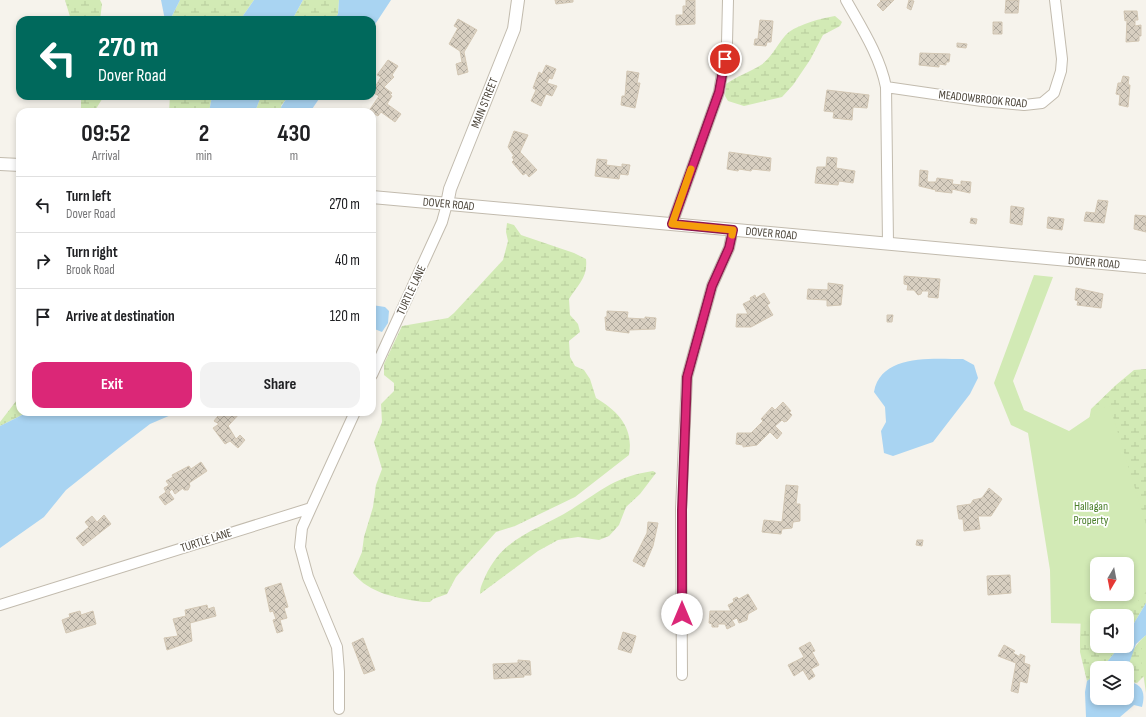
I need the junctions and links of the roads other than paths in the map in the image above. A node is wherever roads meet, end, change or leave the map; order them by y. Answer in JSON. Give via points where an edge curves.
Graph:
{"nodes":[{"id":1,"x":518,"y":0,"type":"edge"},
{"id":2,"x":728,"y":0,"type":"edge"},
{"id":3,"x":846,"y":0,"type":"edge"},
{"id":4,"x":1055,"y":0,"type":"edge"},
{"id":5,"x":886,"y":87,"type":"junction"},
{"id":6,"x":0,"y":164,"type":"edge"},
{"id":7,"x":16,"y":165,"type":"edge"},
{"id":8,"x":376,"y":197,"type":"edge"},
{"id":9,"x":447,"y":204,"type":"junction"},
{"id":10,"x":672,"y":224,"type":"junction"},
{"id":11,"x":733,"y":230,"type":"junction"},
{"id":12,"x":888,"y":243,"type":"junction"},
{"id":13,"x":1146,"y":268,"type":"edge"},
{"id":14,"x":376,"y":366,"type":"edge"},
{"id":15,"x":353,"y":416,"type":"edge"},
{"id":16,"x":311,"y":508,"type":"junction"},
{"id":17,"x":0,"y":605,"type":"edge"},
{"id":18,"x":682,"y":675,"type":"dead end"},
{"id":19,"x":339,"y":709,"type":"dead end"}],
"edges":[{"from":1,"to":9,"type":"street","name":"MAIN STREET","via":[[514,29],[450,189]]},
{"from":2,"to":10,"type":"street","via":[[727,43],[719,92]]},
{"from":3,"to":5,"type":"street","via":[[872,50]]},
{"from":4,"to":5,"type":"street","name":"MEADOWBROOK ROAD","via":[[1062,59],[1061,71],[1054,93],[1042,103],[1024,106]]},
{"from":5,"to":12,"type":"street"},
{"from":6,"to":7,"type":"street"},
{"from":8,"to":9,"type":"street","name":"DOVER ROAD"},
{"from":9,"to":10,"type":"street","name":"DOVER ROAD"},
{"from":9,"to":14,"type":"street","name":"TURTLE LANE","via":[[442,222]]},
{"from":10,"to":11,"type":"street","name":"DOVER ROAD"},
{"from":11,"to":12,"type":"street","name":"DOVER ROAD"},
{"from":11,"to":18,"type":"street","via":[[729,248],[712,286],[687,377],[682,510]]},
{"from":12,"to":13,"type":"street","name":"DOVER ROAD"},
{"from":15,"to":16,"type":"street"},
{"from":16,"to":17,"type":"street","name":"TURTLE LANE"},
{"from":16,"to":19,"type":"street","via":[[302,528],[300,547],[308,577],[337,647]]}]}
